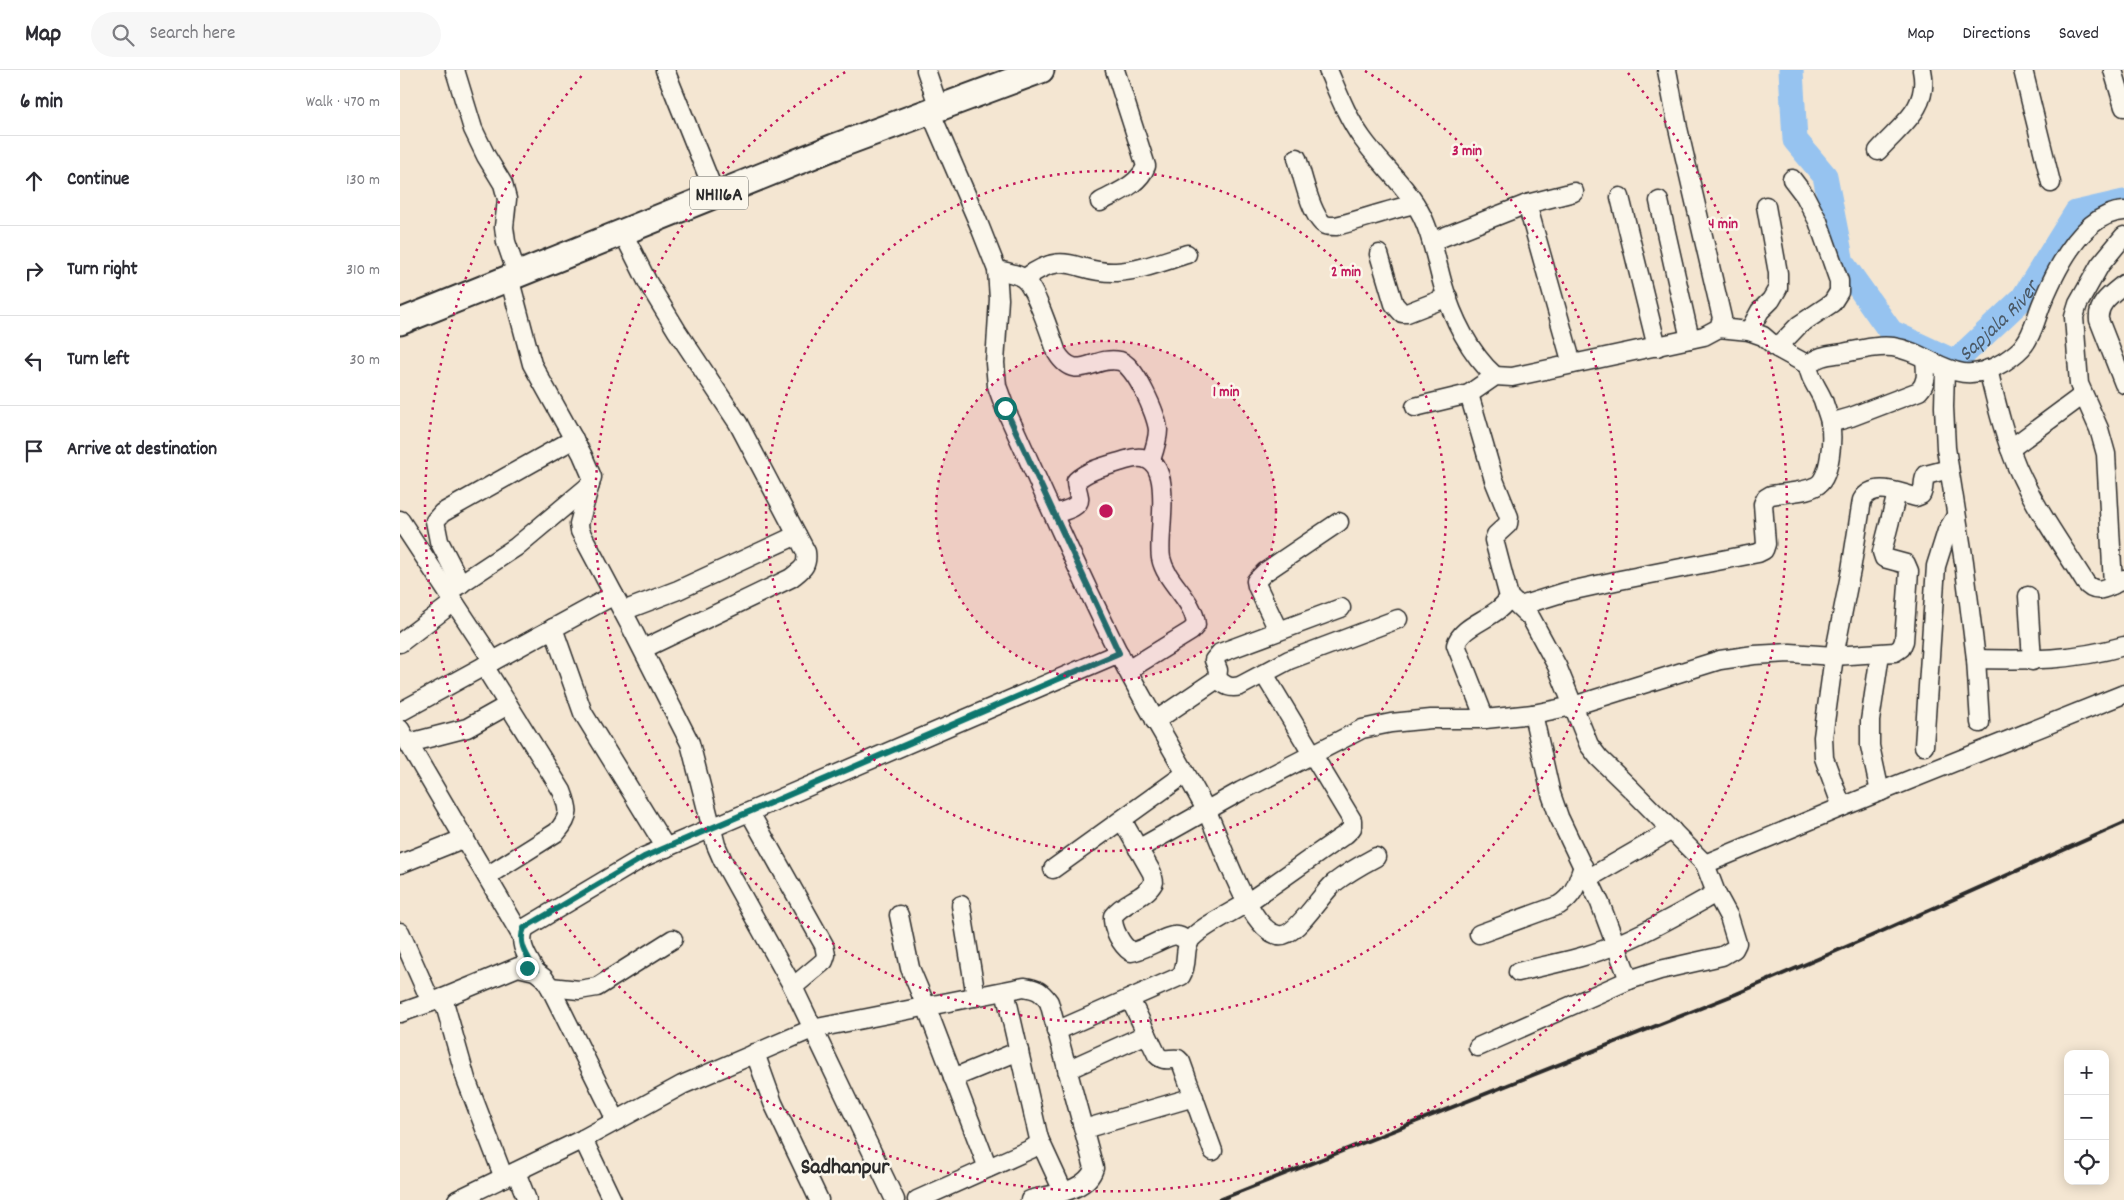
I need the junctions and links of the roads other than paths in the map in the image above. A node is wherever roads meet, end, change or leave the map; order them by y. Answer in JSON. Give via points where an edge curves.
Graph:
{"nodes":[{"id":1,"x":455,"y":70,"type":"edge"},
{"id":2,"x":665,"y":70,"type":"edge"},
{"id":3,"x":926,"y":70,"type":"edge"},
{"id":4,"x":1041,"y":70,"type":"edge"},
{"id":5,"x":1115,"y":70,"type":"edge"},
{"id":6,"x":1328,"y":70,"type":"edge"},
{"id":7,"x":1666,"y":70,"type":"edge"},
{"id":8,"x":1922,"y":70,"type":"edge"},
{"id":9,"x":2023,"y":70,"type":"edge"},
{"id":10,"x":2113,"y":70,"type":"edge"},
{"id":11,"x":2124,"y":108,"type":"edge"},
{"id":12,"x":934,"y":109,"type":"junction"},
{"id":13,"x":1878,"y":151,"type":"dead end"},
{"id":14,"x":1297,"y":158,"type":"dead end"},
{"id":15,"x":1792,"y":179,"type":"dead end"},
{"id":16,"x":2051,"y":182,"type":"dead end"},
{"id":17,"x":1574,"y":192,"type":"dead end"},
{"id":18,"x":715,"y":194,"type":"junction"},
{"id":19,"x":1620,"y":197,"type":"dead end"},
{"id":20,"x":1100,"y":202,"type":"dead end"},
{"id":21,"x":1659,"y":202,"type":"dead end"},
{"id":22,"x":1415,"y":204,"type":"junction"},
{"id":23,"x":1526,"y":204,"type":"junction"},
{"id":24,"x":1766,"y":206,"type":"dead end"},
{"id":25,"x":2124,"y":211,"type":"edge"},
{"id":26,"x":622,"y":232,"type":"junction"},
{"id":27,"x":2124,"y":236,"type":"edge"},
{"id":28,"x":1433,"y":241,"type":"junction"},
{"id":29,"x":1187,"y":254,"type":"dead end"},
{"id":30,"x":1379,"y":254,"type":"dead end"},
{"id":31,"x":997,"y":270,"type":"junction"},
{"id":32,"x":513,"y":276,"type":"junction"},
{"id":33,"x":1024,"y":279,"type":"junction"},
{"id":34,"x":2124,"y":284,"type":"edge"},
{"id":35,"x":1448,"y":297,"type":"junction"},
{"id":36,"x":400,"y":322,"type":"edge"},
{"id":37,"x":1719,"y":328,"type":"junction"},
{"id":38,"x":1749,"y":331,"type":"junction"},
{"id":39,"x":1690,"y":339,"type":"junction"},
{"id":40,"x":1657,"y":347,"type":"junction"},
{"id":41,"x":1776,"y":348,"type":"junction"},
{"id":42,"x":1925,"y":359,"type":"junction"},
{"id":43,"x":1572,"y":364,"type":"junction"},
{"id":44,"x":1808,"y":365,"type":"junction"},
{"id":45,"x":1945,"y":369,"type":"junction"},
{"id":46,"x":1988,"y":369,"type":"junction"},
{"id":47,"x":1495,"y":376,"type":"junction"},
{"id":48,"x":2124,"y":384,"type":"edge"},
{"id":49,"x":1469,"y":394,"type":"junction"},
{"id":50,"x":2083,"y":396,"type":"junction"},
{"id":51,"x":1415,"y":407,"type":"dead end"},
{"id":52,"x":1830,"y":423,"type":"junction"},
{"id":53,"x":574,"y":439,"type":"junction"},
{"id":54,"x":2010,"y":448,"type":"junction"},
{"id":55,"x":1151,"y":460,"type":"junction"},
{"id":56,"x":1949,"y":469,"type":"junction"},
{"id":57,"x":590,"y":485,"type":"junction"},
{"id":58,"x":1897,"y":493,"type":"junction"},
{"id":59,"x":1054,"y":514,"type":"junction"},
{"id":60,"x":1956,"y":516,"type":"junction"},
{"id":61,"x":400,"y":520,"type":"edge"},
{"id":62,"x":1339,"y":522,"type":"dead end"},
{"id":63,"x":797,"y":534,"type":"junction"},
{"id":64,"x":2118,"y":582,"type":"edge"},
{"id":65,"x":455,"y":593,"type":"junction"},
{"id":66,"x":614,"y":596,"type":"junction"},
{"id":67,"x":2028,"y":596,"type":"dead end"},
{"id":68,"x":1514,"y":601,"type":"junction"},
{"id":69,"x":1341,"y":608,"type":"dead end"},
{"id":70,"x":623,"y":611,"type":"junction"},
{"id":71,"x":1398,"y":619,"type":"dead end"},
{"id":72,"x":554,"y":628,"type":"junction"},
{"id":73,"x":1278,"y":630,"type":"junction"},
{"id":74,"x":400,"y":643,"type":"edge"},
{"id":75,"x":2124,"y":646,"type":"edge"},
{"id":76,"x":643,"y":649,"type":"junction"},
{"id":77,"x":1119,"y":653,"type":"junction"},
{"id":78,"x":1880,"y":654,"type":"junction"},
{"id":79,"x":1834,"y":656,"type":"junction"},
{"id":80,"x":1976,"y":659,"type":"junction"},
{"id":81,"x":2032,"y":660,"type":"junction"},
{"id":82,"x":488,"y":663,"type":"junction"},
{"id":83,"x":1128,"y":670,"type":"junction"},
{"id":84,"x":1264,"y":674,"type":"junction"},
{"id":85,"x":1217,"y":679,"type":"junction"},
{"id":86,"x":2124,"y":694,"type":"edge"},
{"id":87,"x":508,"y":705,"type":"junction"},
{"id":88,"x":1573,"y":706,"type":"junction"},
{"id":89,"x":400,"y":712,"type":"edge"},
{"id":90,"x":1533,"y":714,"type":"junction"},
{"id":91,"x":1485,"y":719,"type":"junction"},
{"id":92,"x":1155,"y":721,"type":"junction"},
{"id":93,"x":1980,"y":724,"type":"dead end"},
{"id":94,"x":404,"y":736,"type":"edge"},
{"id":95,"x":1924,"y":746,"type":"dead end"},
{"id":96,"x":1312,"y":754,"type":"junction"},
{"id":97,"x":1185,"y":774,"type":"junction"},
{"id":98,"x":1880,"y":792,"type":"junction"},
{"id":99,"x":1842,"y":807,"type":"junction"},
{"id":100,"x":1207,"y":811,"type":"junction"},
{"id":101,"x":750,"y":813,"type":"junction"},
{"id":102,"x":1122,"y":820,"type":"junction"},
{"id":103,"x":712,"y":829,"type":"junction"},
{"id":104,"x":1672,"y":830,"type":"junction"},
{"id":105,"x":465,"y":838,"type":"junction"},
{"id":106,"x":666,"y":848,"type":"junction"},
{"id":107,"x":1138,"y":849,"type":"junction"},
{"id":108,"x":1376,"y":857,"type":"dead end"},
{"id":109,"x":400,"y":864,"type":"edge"},
{"id":110,"x":1705,"y":864,"type":"junction"},
{"id":111,"x":1053,"y":869,"type":"dead end"},
{"id":112,"x":1586,"y":872,"type":"junction"},
{"id":113,"x":487,"y":876,"type":"junction"},
{"id":114,"x":1716,"y":893,"type":"junction"},
{"id":115,"x":1247,"y":902,"type":"junction"},
{"id":116,"x":961,"y":905,"type":"dead end"},
{"id":117,"x":899,"y":915,"type":"dead end"},
{"id":118,"x":400,"y":932,"type":"edge"},
{"id":119,"x":1478,"y":934,"type":"dead end"},
{"id":120,"x":521,"y":935,"type":"junction"},
{"id":121,"x":673,"y":939,"type":"dead end"},
{"id":122,"x":1189,"y":943,"type":"junction"},
{"id":123,"x":1617,"y":945,"type":"junction"},
{"id":124,"x":536,"y":971,"type":"junction"},
{"id":125,"x":1518,"y":972,"type":"dead end"},
{"id":126,"x":1629,"y":980,"type":"junction"},
{"id":127,"x":550,"y":987,"type":"junction"},
{"id":128,"x":793,"y":987,"type":"junction"},
{"id":129,"x":1005,"y":991,"type":"junction"},
{"id":130,"x":976,"y":997,"type":"junction"},
{"id":131,"x":1130,"y":999,"type":"junction"},
{"id":132,"x":437,"y":1000,"type":"junction"},
{"id":133,"x":926,"y":1006,"type":"junction"},
{"id":134,"x":400,"y":1013,"type":"edge"},
{"id":135,"x":812,"y":1029,"type":"junction"},
{"id":136,"x":1056,"y":1031,"type":"junction"},
{"id":137,"x":1147,"y":1034,"type":"junction"},
{"id":138,"x":1478,"y":1047,"type":"dead end"},
{"id":139,"x":1019,"y":1051,"type":"junction"},
{"id":140,"x":755,"y":1053,"type":"junction"},
{"id":141,"x":1067,"y":1070,"type":"junction"},
{"id":142,"x":953,"y":1078,"type":"junction"},
{"id":143,"x":1194,"y":1097,"type":"junction"},
{"id":144,"x":616,"y":1120,"type":"junction"},
{"id":145,"x":1084,"y":1129,"type":"junction"},
{"id":146,"x":583,"y":1139,"type":"junction"},
{"id":147,"x":1039,"y":1139,"type":"junction"},
{"id":148,"x":1214,"y":1151,"type":"dead end"},
{"id":149,"x":988,"y":1168,"type":"junction"},
{"id":150,"x":510,"y":1175,"type":"junction"},
{"id":151,"x":1063,"y":1191,"type":"junction"},
{"id":152,"x":457,"y":1200,"type":"edge"},
{"id":153,"x":527,"y":1200,"type":"edge"},
{"id":154,"x":612,"y":1200,"type":"edge"},
{"id":155,"x":819,"y":1200,"type":"edge"},
{"id":156,"x":894,"y":1200,"type":"edge"},
{"id":157,"x":917,"y":1200,"type":"edge"},
{"id":158,"x":1030,"y":1200,"type":"edge"}],
"edges":[{"from":1,"to":32,"type":"street","via":[[473,129],[503,184],[507,199],[504,227]]},
{"from":2,"to":18,"type":"street"},
{"from":3,"to":12,"type":"street"},
{"from":4,"to":12,"type":"highway","number":"NH116A"},
{"from":5,"to":20,"type":"street","via":[[1146,166],[1136,181]]},
{"from":6,"to":22,"type":"street","via":[[1347,115]]},
{"from":7,"to":37,"type":"street","via":[[1722,318]]},
{"from":8,"to":13,"type":"street","via":[[1923,95],[1918,108]]},
{"from":9,"to":16,"type":"street"},
{"from":10,"to":11,"type":"street"},
{"from":12,"to":18,"type":"highway","number":"NH116A"},
{"from":12,"to":31,"type":"street"},
{"from":14,"to":22,"type":"street","via":[[1312,205],[1325,225],[1334,226]]},
{"from":15,"to":41,"type":"street","via":[[1818,220],[1839,282],[1839,292],[1832,302]]},
{"from":17,"to":23,"type":"street"},
{"from":18,"to":26,"type":"highway","number":"NH116A"},
{"from":19,"to":40,"type":"street"},
{"from":21,"to":39,"type":"street"},
{"from":22,"to":28,"type":"street"},
{"from":23,"to":28,"type":"street"},
{"from":23,"to":43,"type":"street"},
{"from":24,"to":38,"type":"street","via":[[1778,288]]},
{"from":25,"to":46,"type":"street","via":[[2106,215],[2090,224],[2053,278],[2023,347]]},
{"from":26,"to":32,"type":"highway","number":"NH116A"},
{"from":26,"to":63,"type":"street","via":[[648,283],[738,424]]},
{"from":27,"to":50,"type":"street","via":[[2100,265],[2074,317],[2079,384]]},
{"from":28,"to":35,"type":"street"},
{"from":29,"to":33,"type":"street","via":[[1115,272],[1067,263],[1052,264]]},
{"from":30,"to":35,"type":"street","via":[[1394,304],[1402,313]]},
{"from":31,"to":33,"type":"street"},
{"from":31,"to":59,"type":"street","via":[[997,386]]},
{"from":32,"to":36,"type":"highway","number":"NH116A"},
{"from":32,"to":53,"type":"street","via":[[532,364]]},
{"from":33,"to":55,"type":"street","via":[[1064,363],[1070,368],[1077,368],[1111,360],[1121,361],[1133,374],[1157,420],[1158,433]]},
{"from":34,"to":48,"type":"street","via":[[2103,302],[2098,312]]},
{"from":35,"to":47,"type":"street","via":[[1482,364]]},
{"from":37,"to":38,"type":"street"},
{"from":37,"to":39,"type":"street"},
{"from":38,"to":41,"type":"street","via":[[1763,336]]},
{"from":39,"to":40,"type":"street"},
{"from":40,"to":43,"type":"street"},
{"from":41,"to":44,"type":"street"},
{"from":42,"to":44,"type":"street","via":[[1892,347],[1823,356]]},
{"from":42,"to":45,"type":"street"},
{"from":42,"to":52,"type":"street","via":[[1924,385],[1919,391]]},
{"from":43,"to":47,"type":"street","via":[[1512,377]]},
{"from":44,"to":52,"type":"street"},
{"from":45,"to":46,"type":"street","via":[[1959,372]]},
{"from":45,"to":56,"type":"street","via":[[1944,407]]},
{"from":46,"to":54,"type":"street"},
{"from":47,"to":49,"type":"street"},
{"from":49,"to":51,"type":"street"},
{"from":49,"to":68,"type":"street","via":[[1494,480],[1509,517],[1508,524],[1494,540]]},
{"from":50,"to":54,"type":"street"},
{"from":50,"to":64,"type":"street","via":[[2099,429],[2106,454]]},
{"from":52,"to":68,"type":"street","via":[[1831,444],[1823,481],[1808,489],[1766,498],[1764,550]]},
{"from":53,"to":57,"type":"street","via":[[589,468]]},
{"from":53,"to":65,"type":"street","via":[[442,513],[435,521]]},
{"from":54,"to":64,"type":"street","via":[[2032,496],[2085,582],[2095,591]]},
{"from":55,"to":59,"type":"street","via":[[1143,456],[1132,458],[1079,478],[1076,485],[1079,502]]},
{"from":55,"to":83,"type":"street","via":[[1162,490],[1161,559],[1192,610],[1196,626]]},
{"from":56,"to":58,"type":"street","via":[[1926,475],[1921,495]]},
{"from":56,"to":60,"type":"street"},
{"from":57,"to":65,"type":"street"},
{"from":57,"to":66,"type":"street","via":[[580,531]]},
{"from":58,"to":78,"type":"street","via":[[1882,555],[1888,561],[1906,564],[1909,571],[1904,641],[1895,652]]},
{"from":58,"to":79,"type":"street","via":[[1877,489],[1862,500]]},
{"from":59,"to":77,"type":"street"},
{"from":60,"to":80,"type":"street"},
{"from":60,"to":95,"type":"street","via":[[1946,531],[1936,566]]},
{"from":61,"to":65,"type":"street"},
{"from":62,"to":73,"type":"street","via":[[1264,572],[1256,581]]},
{"from":63,"to":70,"type":"street","via":[[678,590]]},
{"from":63,"to":76,"type":"street","via":[[807,562],[791,578]]},
{"from":65,"to":74,"type":"street"},
{"from":65,"to":82,"type":"street"},
{"from":66,"to":70,"type":"street"},
{"from":66,"to":72,"type":"street"},
{"from":67,"to":81,"type":"street"},
{"from":68,"to":88,"type":"street","via":[[1531,618],[1557,666]]},
{"from":68,"to":91,"type":"street","via":[[1462,634],[1456,645]]},
{"from":69,"to":73,"type":"street"},
{"from":70,"to":76,"type":"street"},
{"from":71,"to":84,"type":"street","via":[[1288,660]]},
{"from":72,"to":82,"type":"street"},
{"from":72,"to":106,"type":"street","via":[[583,713]]},
{"from":73,"to":85,"type":"street","via":[[1220,653],[1214,660]]},
{"from":75,"to":81,"type":"street","via":[[2067,659]]},
{"from":76,"to":103,"type":"street","via":[[690,743]]},
{"from":77,"to":83,"type":"street"},
{"from":77,"to":101,"type":"street"},
{"from":78,"to":79,"type":"street"},
{"from":78,"to":98,"type":"street","via":[[1870,721],[1870,746]]},
{"from":79,"to":88,"type":"street","via":[[1790,653],[1720,660]]},
{"from":79,"to":99,"type":"street","via":[[1823,737],[1824,758]]},
{"from":80,"to":81,"type":"street"},
{"from":80,"to":93,"type":"street"},
{"from":82,"to":87,"type":"street"},
{"from":82,"to":89,"type":"street"},
{"from":83,"to":92,"type":"street"},
{"from":84,"to":85,"type":"street","via":[[1232,688]]},
{"from":84,"to":96,"type":"street"},
{"from":85,"to":92,"type":"street"},
{"from":86,"to":98,"type":"street"},
{"from":87,"to":94,"type":"street","via":[[467,728]]},
{"from":87,"to":113,"type":"street","via":[[562,791],[568,813],[557,832]]},
{"from":88,"to":90,"type":"street"},
{"from":88,"to":104,"type":"street","via":[[1589,745],[1599,758]]},
{"from":90,"to":91,"type":"street"},
{"from":90,"to":112,"type":"street","via":[[1551,794]]},
{"from":91,"to":96,"type":"street","via":[[1391,723],[1362,729]]},
{"from":92,"to":97,"type":"street"},
{"from":94,"to":105,"type":"street"},
{"from":96,"to":100,"type":"street"},
{"from":96,"to":115,"type":"street","via":[[1352,820],[1352,828]]},
{"from":97,"to":100,"type":"street"},
{"from":97,"to":102,"type":"street"},
{"from":98,"to":99,"type":"street"},
{"from":99,"to":110,"type":"street"},
{"from":100,"to":107,"type":"street"},
{"from":100,"to":115,"type":"street"},
{"from":101,"to":103,"type":"street"},
{"from":101,"to":128,"type":"street","via":[[824,945],[824,961]]},
{"from":102,"to":107,"type":"street"},
{"from":102,"to":111,"type":"street"},
{"from":103,"to":106,"type":"street"},
{"from":103,"to":128,"type":"street","via":[[723,862]]},
{"from":104,"to":110,"type":"street"},
{"from":104,"to":112,"type":"street"},
{"from":105,"to":109,"type":"street"},
{"from":105,"to":113,"type":"street"},
{"from":106,"to":120,"type":"street","via":[[625,867],[531,922]]},
{"from":107,"to":122,"type":"street","via":[[1154,882],[1151,889],[1117,910],[1113,916],[1114,928],[1131,952],[1173,936]]},
{"from":108,"to":115,"type":"street","via":[[1334,883],[1300,924],[1280,936],[1271,934]]},
{"from":110,"to":114,"type":"street"},
{"from":112,"to":119,"type":"street","via":[[1568,899]]},
{"from":112,"to":123,"type":"street"},
{"from":113,"to":120,"type":"street"},
{"from":114,"to":123,"type":"street"},
{"from":114,"to":126,"type":"street","via":[[1736,935],[1734,949],[1722,956]]},
{"from":115,"to":122,"type":"street","via":[[1198,932]]},
{"from":116,"to":130,"type":"street"},
{"from":117,"to":133,"type":"street","via":[[910,968]]},
{"from":118,"to":132,"type":"street"},
{"from":120,"to":124,"type":"street","via":[[522,944]]},
{"from":121,"to":127,"type":"street","via":[[596,987],[579,990]]},
{"from":122,"to":131,"type":"street","via":[[1186,968],[1181,976]]},
{"from":123,"to":125,"type":"street"},
{"from":123,"to":126,"type":"street"},
{"from":124,"to":127,"type":"street"},
{"from":124,"to":132,"type":"street","via":[[518,967]]},
{"from":126,"to":138,"type":"street"},
{"from":127,"to":144,"type":"street"},
{"from":128,"to":135,"type":"street"},
{"from":129,"to":130,"type":"street"},
{"from":129,"to":136,"type":"street","via":[[1024,987],[1042,992],[1049,1002]]},
{"from":129,"to":139,"type":"street"},
{"from":130,"to":133,"type":"street"},
{"from":131,"to":136,"type":"street"},
{"from":131,"to":137,"type":"street"},
{"from":132,"to":134,"type":"street"},
{"from":132,"to":150,"type":"street"},
{"from":133,"to":135,"type":"street"},
{"from":133,"to":142,"type":"street"},
{"from":135,"to":140,"type":"street"},
{"from":135,"to":156,"type":"street"},
{"from":136,"to":141,"type":"street"},
{"from":137,"to":141,"type":"street"},
{"from":137,"to":143,"type":"street","via":[[1161,1059],[1178,1059],[1181,1062]]},
{"from":139,"to":142,"type":"street"},
{"from":139,"to":147,"type":"street"},
{"from":140,"to":144,"type":"street","via":[[682,1084]]},
{"from":140,"to":155,"type":"street","via":[[773,1104]]},
{"from":141,"to":145,"type":"street"},
{"from":142,"to":149,"type":"street"},
{"from":143,"to":145,"type":"street"},
{"from":143,"to":148,"type":"street"},
{"from":144,"to":146,"type":"street"},
{"from":145,"to":151,"type":"street","via":[[1094,1168],[1086,1182]]},
{"from":146,"to":150,"type":"street"},
{"from":146,"to":154,"type":"street"},
{"from":147,"to":149,"type":"street","via":[[1031,1149]]},
{"from":147,"to":151,"type":"street"},
{"from":149,"to":157,"type":"street"},
{"from":150,"to":152,"type":"street"},
{"from":150,"to":153,"type":"street"},
{"from":151,"to":158,"type":"street"}]}
